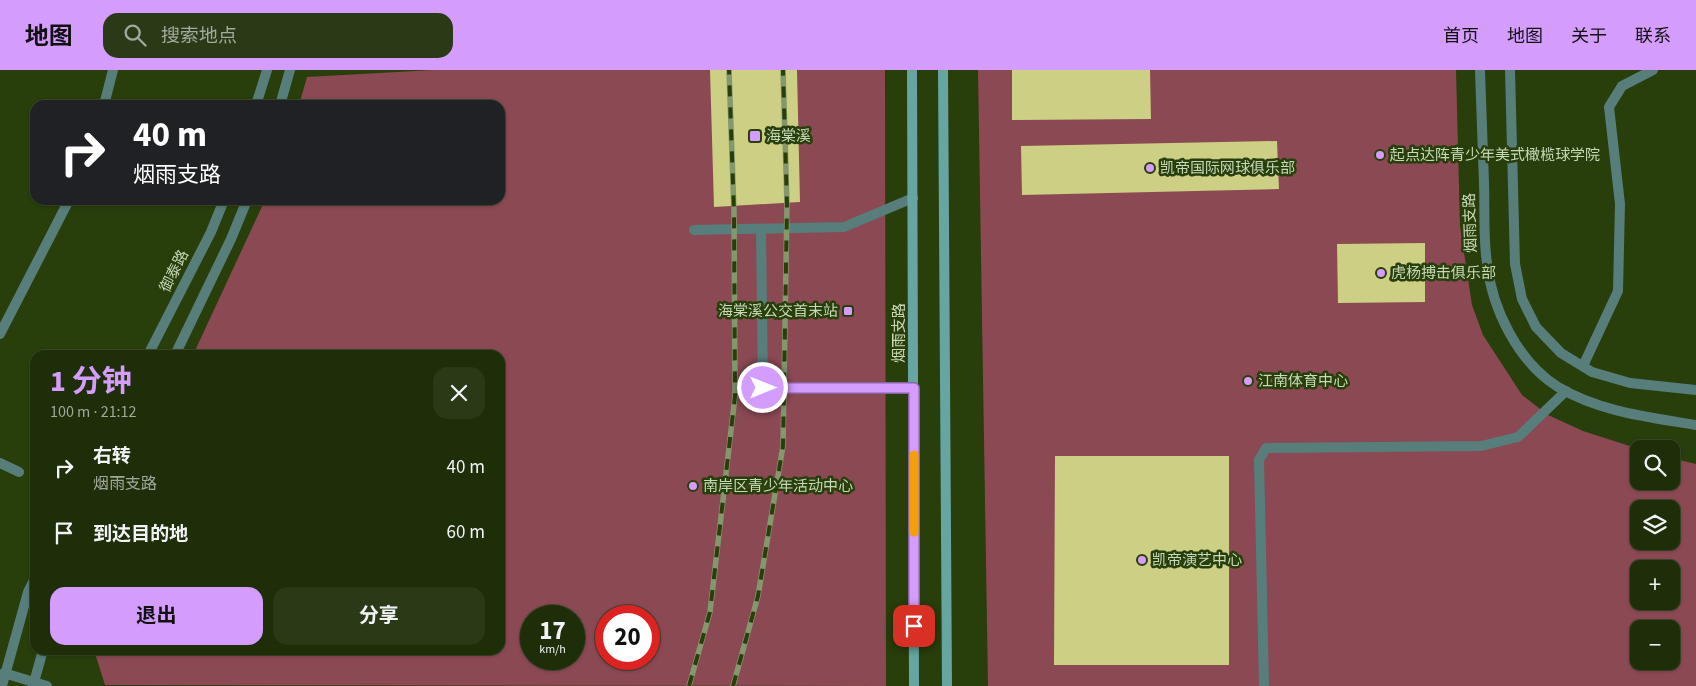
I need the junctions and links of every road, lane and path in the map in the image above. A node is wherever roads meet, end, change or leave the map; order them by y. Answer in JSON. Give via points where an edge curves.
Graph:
{"nodes":[{"id":1,"x":112,"y":70,"type":"edge"},
{"id":2,"x":267,"y":70,"type":"edge"},
{"id":3,"x":290,"y":70,"type":"edge"},
{"id":4,"x":912,"y":70,"type":"edge"},
{"id":5,"x":943,"y":70,"type":"edge"},
{"id":6,"x":1480,"y":70,"type":"edge"},
{"id":7,"x":1510,"y":70,"type":"edge"},
{"id":8,"x":1653,"y":70,"type":"edge"},
{"id":9,"x":105,"y":100,"type":"edge"},
{"id":10,"x":258,"y":100,"type":"edge"},
{"id":11,"x":281,"y":100,"type":"edge"},
{"id":12,"x":913,"y":198,"type":"junction"},
{"id":13,"x":66,"y":205,"type":"edge"},
{"id":14,"x":222,"y":205,"type":"edge"},
{"id":15,"x":245,"y":205,"type":"edge"},
{"id":16,"x":761,"y":229,"type":"junction"},
{"id":17,"x":694,"y":230,"type":"dead end"},
{"id":18,"x":0,"y":334,"type":"edge"},
{"id":19,"x":151,"y":350,"type":"edge"},
{"id":20,"x":177,"y":350,"type":"edge"},
{"id":21,"x":1583,"y":366,"type":"junction"},
{"id":22,"x":914,"y":388,"type":"junction"},
{"id":23,"x":1696,"y":390,"type":"edge"},
{"id":24,"x":1566,"y":391,"type":"junction"},
{"id":25,"x":1696,"y":425,"type":"edge"},
{"id":26,"x":0,"y":463,"type":"edge"},
{"id":27,"x":19,"y":472,"type":"dead end"},
{"id":28,"x":30,"y":588,"type":"edge"},
{"id":29,"x":42,"y":655,"type":"edge"},
{"id":30,"x":4,"y":673,"type":"junction"},
{"id":31,"x":33,"y":684,"type":"edge"},
{"id":32,"x":2,"y":686,"type":"edge"},
{"id":33,"x":47,"y":686,"type":"edge"},
{"id":34,"x":914,"y":686,"type":"edge"},
{"id":35,"x":947,"y":686,"type":"edge"},
{"id":36,"x":1264,"y":686,"type":"edge"}],
"edges":[{"from":1,"to":9,"type":"street"},
{"from":2,"to":10,"type":"street"},
{"from":3,"to":11,"type":"street"},
{"from":4,"to":12,"type":"main road","name":"烟雨支路"},
{"from":5,"to":35,"type":"main road"},
{"from":6,"to":24,"type":"street","name":"烟雨支路","via":[[1487,264],[1498,306],[1509,332],[1529,362]]},
{"from":7,"to":21,"type":"street","via":[[1515,264],[1522,299],[1536,326],[1561,354]]},
{"from":8,"to":21,"type":"street","via":[[1622,86],[1609,107],[1620,204],[1618,291]]},
{"from":12,"to":16,"type":"street","via":[[844,226]]},
{"from":12,"to":22,"type":"main road","name":"烟雨支路"},
{"from":13,"to":18,"type":"street"},
{"from":14,"to":19,"type":"street","name":"御泰路"},
{"from":15,"to":20,"type":"street"},
{"from":16,"to":17,"type":"street"},
{"from":16,"to":22,"type":"street","via":[[763,388]]},
{"from":21,"to":23,"type":"street","via":[[1592,372],[1630,383]]},
{"from":22,"to":34,"type":"main road","name":"烟雨支路"},
{"from":24,"to":25,"type":"street","name":"烟雨支路","via":[[1591,403],[1633,415]]},
{"from":24,"to":36,"type":"street","via":[[1518,437],[1481,446],[1266,448],[1259,460]]},
{"from":26,"to":27,"type":"street"},
{"from":28,"to":30,"type":"street"},
{"from":29,"to":31,"type":"street"},
{"from":30,"to":31,"type":"street"},
{"from":30,"to":32,"type":"street"},
{"from":31,"to":33,"type":"street"}]}
